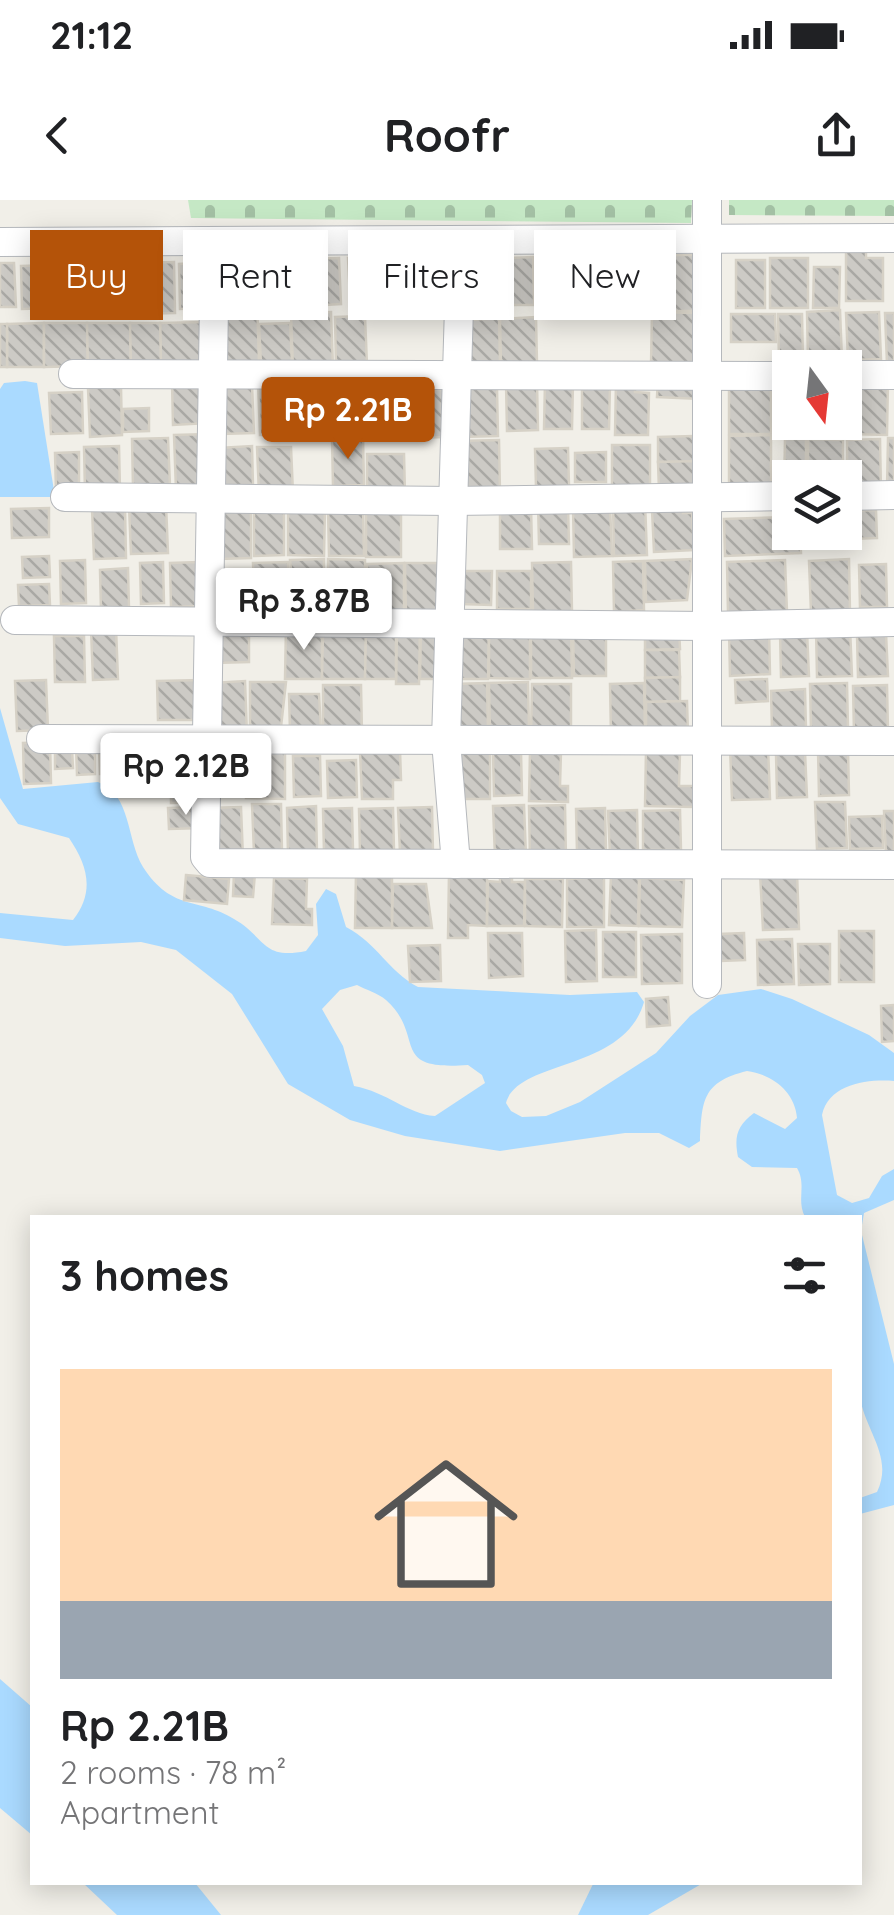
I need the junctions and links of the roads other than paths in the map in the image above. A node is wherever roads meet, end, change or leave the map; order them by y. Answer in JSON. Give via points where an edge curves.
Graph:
{"nodes":[{"id":1,"x":707,"y":200,"type":"edge"},
{"id":2,"x":707,"y":238,"type":"junction"},
{"id":3,"x":894,"y":238,"type":"edge"},
{"id":4,"x":514,"y":240,"type":"edge"},
{"id":5,"x":0,"y":242,"type":"edge"},
{"id":6,"x":183,"y":243,"type":"edge"},
{"id":7,"x":214,"y":320,"type":"edge"},
{"id":8,"x":459,"y":320,"type":"edge"},
{"id":9,"x":457,"y":373,"type":"junction"},
{"id":10,"x":73,"y":374,"type":"dead end"},
{"id":11,"x":214,"y":374,"type":"junction"},
{"id":12,"x":894,"y":375,"type":"edge"},
{"id":13,"x":772,"y":376,"type":"edge"},
{"id":14,"x":862,"y":376,"type":"edge"},
{"id":15,"x":704,"y":377,"type":"junction"},
{"id":16,"x":894,"y":495,"type":"edge"},
{"id":17,"x":772,"y":496,"type":"edge"},
{"id":18,"x":862,"y":496,"type":"edge"},
{"id":19,"x":65,"y":497,"type":"dead end"},
{"id":20,"x":212,"y":497,"type":"junction"},
{"id":21,"x":706,"y":497,"type":"junction"},
{"id":22,"x":452,"y":500,"type":"junction"},
{"id":23,"x":16,"y":620,"type":"dead end"},
{"id":24,"x":212,"y":621,"type":"junction"},
{"id":25,"x":450,"y":622,"type":"junction"},
{"id":26,"x":894,"y":622,"type":"edge"},
{"id":27,"x":707,"y":626,"type":"junction"},
{"id":28,"x":41,"y":738,"type":"dead end"},
{"id":29,"x":210,"y":739,"type":"junction"},
{"id":30,"x":446,"y":741,"type":"junction"},
{"id":31,"x":708,"y":741,"type":"junction"},
{"id":32,"x":894,"y":741,"type":"edge"},
{"id":33,"x":456,"y":864,"type":"junction"},
{"id":34,"x":709,"y":865,"type":"junction"},
{"id":35,"x":894,"y":866,"type":"edge"},
{"id":36,"x":707,"y":984,"type":"dead end"}],
"edges":[{"from":1,"to":2,"type":"street"},
{"from":2,"to":3,"type":"street"},
{"from":2,"to":4,"type":"street"},
{"from":2,"to":15,"type":"street"},
{"from":5,"to":6,"type":"street"},
{"from":7,"to":11,"type":"street"},
{"from":8,"to":9,"type":"street"},
{"from":9,"to":11,"type":"street"},
{"from":9,"to":15,"type":"street"},
{"from":9,"to":22,"type":"street"},
{"from":10,"to":11,"type":"street"},
{"from":11,"to":20,"type":"street"},
{"from":12,"to":14,"type":"street"},
{"from":13,"to":15,"type":"street"},
{"from":15,"to":21,"type":"street"},
{"from":16,"to":18,"type":"street"},
{"from":17,"to":21,"type":"street"},
{"from":19,"to":20,"type":"street"},
{"from":20,"to":22,"type":"street"},
{"from":20,"to":24,"type":"street"},
{"from":21,"to":22,"type":"street"},
{"from":21,"to":27,"type":"street"},
{"from":22,"to":25,"type":"street"},
{"from":23,"to":24,"type":"street"},
{"from":24,"to":25,"type":"street"},
{"from":24,"to":29,"type":"street"},
{"from":25,"to":27,"type":"street"},
{"from":25,"to":30,"type":"street"},
{"from":26,"to":27,"type":"street"},
{"from":27,"to":31,"type":"street"},
{"from":28,"to":29,"type":"street"},
{"from":29,"to":30,"type":"street"},
{"from":29,"to":33,"type":"street","via":[[210,863]]},
{"from":30,"to":31,"type":"street"},
{"from":30,"to":33,"type":"street"},
{"from":31,"to":32,"type":"street"},
{"from":31,"to":34,"type":"street"},
{"from":33,"to":34,"type":"street"},
{"from":34,"to":35,"type":"street"},
{"from":34,"to":36,"type":"street"}]}
